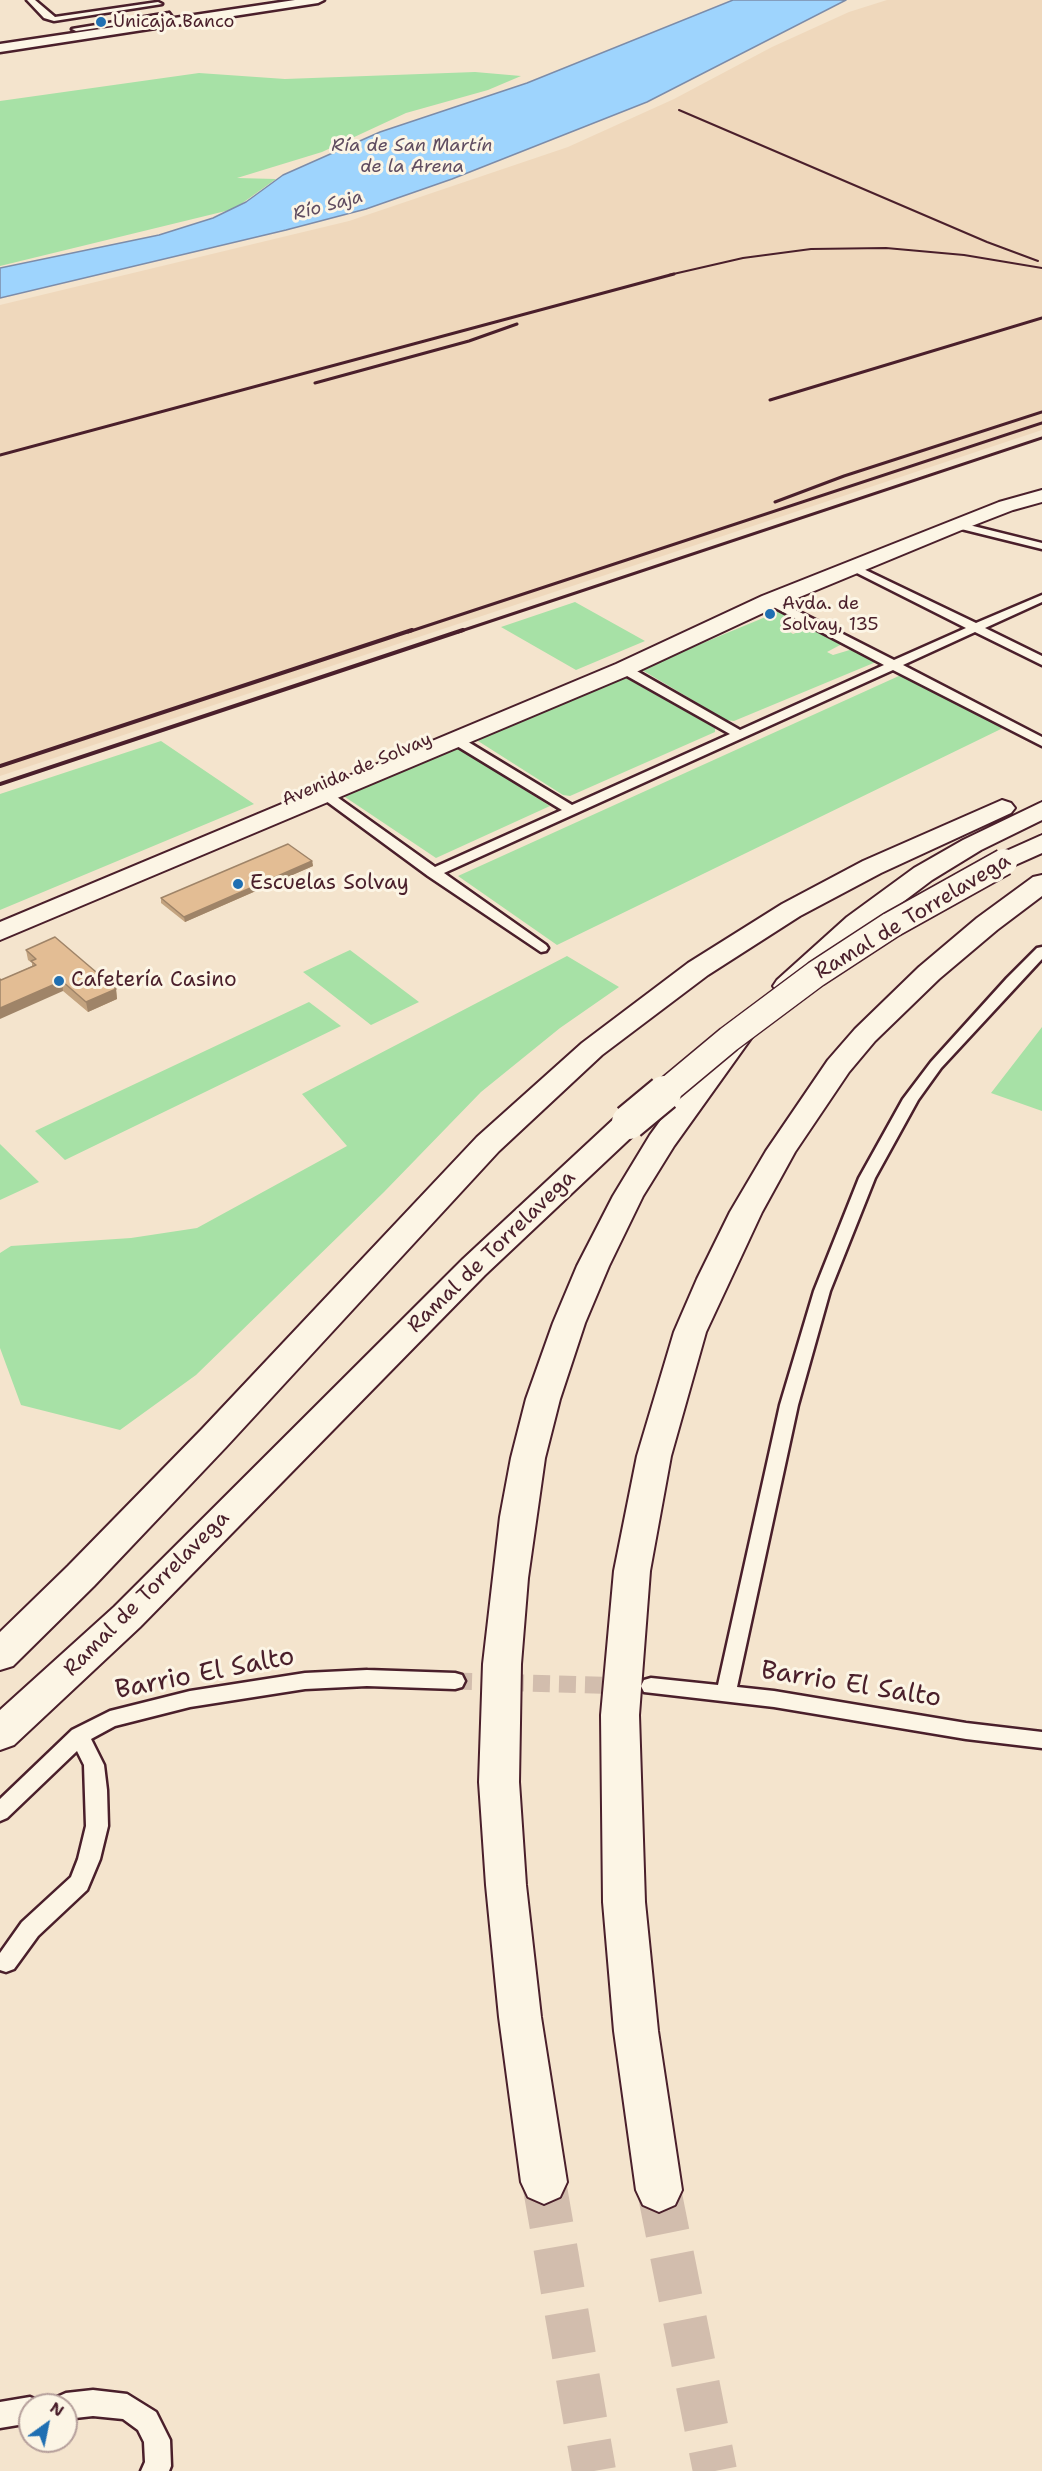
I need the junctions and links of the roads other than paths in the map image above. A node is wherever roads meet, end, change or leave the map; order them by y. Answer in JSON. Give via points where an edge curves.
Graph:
{"nodes":[{"id":1,"x":31,"y":0,"type":"edge"},
{"id":2,"x":318,"y":0,"type":"edge"},
{"id":3,"x":157,"y":2,"type":"edge"},
{"id":4,"x":173,"y":18,"type":"junction"},
{"id":5,"x":76,"y":29,"type":"dead end"},
{"id":6,"x":0,"y":48,"type":"edge"},
{"id":7,"x":1042,"y":496,"type":"edge"},
{"id":8,"x":957,"y":525,"type":"junction"},
{"id":9,"x":1042,"y":546,"type":"edge"},
{"id":10,"x":853,"y":567,"type":"junction"},
{"id":11,"x":1042,"y":598,"type":"edge"},
{"id":12,"x":770,"y":601,"type":"junction"},
{"id":13,"x":714,"y":625,"type":"junction"},
{"id":14,"x":975,"y":628,"type":"junction"},
{"id":15,"x":1042,"y":661,"type":"edge"},
{"id":16,"x":892,"y":665,"type":"junction"},
{"id":17,"x":624,"y":669,"type":"junction"},
{"id":18,"x":739,"y":734,"type":"junction"},
{"id":19,"x":456,"y":740,"type":"junction"},
{"id":20,"x":1042,"y":742,"type":"edge"},
{"id":21,"x":1042,"y":793,"type":"edge"},
{"id":22,"x":325,"y":795,"type":"junction"},
{"id":23,"x":571,"y":810,"type":"junction"},
{"id":24,"x":1042,"y":810,"type":"edge"},
{"id":25,"x":1042,"y":843,"type":"edge"},
{"id":26,"x":433,"y":873,"type":"junction"},
{"id":27,"x":1042,"y":883,"type":"edge"},
{"id":28,"x":0,"y":918,"type":"edge"},
{"id":29,"x":0,"y":932,"type":"edge"},
{"id":30,"x":541,"y":948,"type":"dead end"},
{"id":31,"x":1042,"y":951,"type":"edge"},
{"id":32,"x":0,"y":1655,"type":"edge"},
{"id":33,"x":455,"y":1681,"type":"tunnel mouth"},
{"id":34,"x":651,"y":1686,"type":"dead end"},
{"id":35,"x":726,"y":1693,"type":"junction"},
{"id":36,"x":0,"y":1734,"type":"edge"},
{"id":37,"x":79,"y":1736,"type":"junction"},
{"id":38,"x":1042,"y":1740,"type":"edge"},
{"id":39,"x":0,"y":1812,"type":"edge"},
{"id":40,"x":6,"y":1962,"type":"dead end"},
{"id":41,"x":544,"y":2182,"type":"tunnel mouth"},
{"id":42,"x":658,"y":2190,"type":"tunnel mouth"},
{"id":43,"x":78,"y":2405,"type":"edge"},
{"id":44,"x":18,"y":2412,"type":"edge"},
{"id":45,"x":0,"y":2415,"type":"edge"},
{"id":46,"x":154,"y":2471,"type":"edge"}],
"edges":[{"from":1,"to":3,"type":"street","via":[[54,19]]},
{"from":2,"to":4,"type":"main road"},
{"from":3,"to":4,"type":"street"},
{"from":4,"to":5,"type":"street"},
{"from":4,"to":6,"type":"main road"},
{"from":7,"to":8,"type":"highway","name":"Avenida de Solvay"},
{"from":8,"to":9,"type":"street"},
{"from":8,"to":10,"type":"highway","name":"Avenida de Solvay"},
{"from":10,"to":12,"type":"highway","name":"Avenida de Solvay"},
{"from":10,"to":14,"type":"street"},
{"from":11,"to":14,"type":"street"},
{"from":12,"to":13,"type":"highway","name":"Avenida de Solvay"},
{"from":12,"to":16,"type":"street"},
{"from":13,"to":17,"type":"highway","name":"Avenida de Solvay"},
{"from":13,"to":28,"type":"highway","name":"Avenida de Solvay","via":[[680,634],[579,675]]},
{"from":14,"to":15,"type":"street"},
{"from":14,"to":16,"type":"street"},
{"from":16,"to":18,"type":"street"},
{"from":16,"to":20,"type":"street"},
{"from":17,"to":18,"type":"street"},
{"from":17,"to":19,"type":"highway","name":"Avenida de Solvay"},
{"from":18,"to":23,"type":"street"},
{"from":19,"to":22,"type":"highway","name":"Avenida de Solvay"},
{"from":19,"to":23,"type":"street","name":"Avenida de Solvay"},
{"from":21,"to":32,"type":"highway","via":[[914,846],[801,904],[698,969],[592,1049],[488,1144],[191,1462]]},
{"from":22,"to":26,"type":"street","name":"Avenida de Solvay"},
{"from":22,"to":29,"type":"highway","name":"Avenida de Solvay"},
{"from":23,"to":26,"type":"street"},
{"from":24,"to":41,"type":"highway","via":[[972,844],[896,893],[819,957],[745,1030],[696,1091],[628,1196],[569,1323],[528,1458],[502,1664],[499,1782],[506,1885]]},
{"from":25,"to":36,"type":"highway","name":"Ramal de Torrelavega","bridge":true,"via":[[891,925],[816,974],[729,1039],[629,1122],[474,1267],[135,1609]]},
{"from":26,"to":30,"type":"street","name":"Avenida de Solvay"},
{"from":27,"to":42,"type":"highway","via":[[929,973],[865,1035],[832,1075],[781,1151],[742,1220],[690,1332],[676,1378],[654,1456],[632,1571],[621,1715],[624,1902],[636,2031]]},
{"from":31,"to":35,"type":"street","via":[[936,1065],[911,1099],[867,1178],[822,1291],[789,1405]]},
{"from":33,"to":37,"type":"street","name":"Barrio El Salto","via":[[346,1678],[262,1686],[110,1719]]},
{"from":34,"to":35,"type":"street","name":"Barrio El Salto"},
{"from":35,"to":38,"type":"street","name":"Barrio El Salto"},
{"from":37,"to":39,"type":"street","name":"Barrio El Salto"},
{"from":37,"to":40,"type":"street","via":[[94,1766],[97,1790],[97,1826],[89,1859],[79,1883],[30,1929]]},
{"from":43,"to":46,"type":"street","via":[[127,2407],[147,2421],[157,2440],[158,2466]]},
{"from":44,"to":45,"type":"street"}]}
